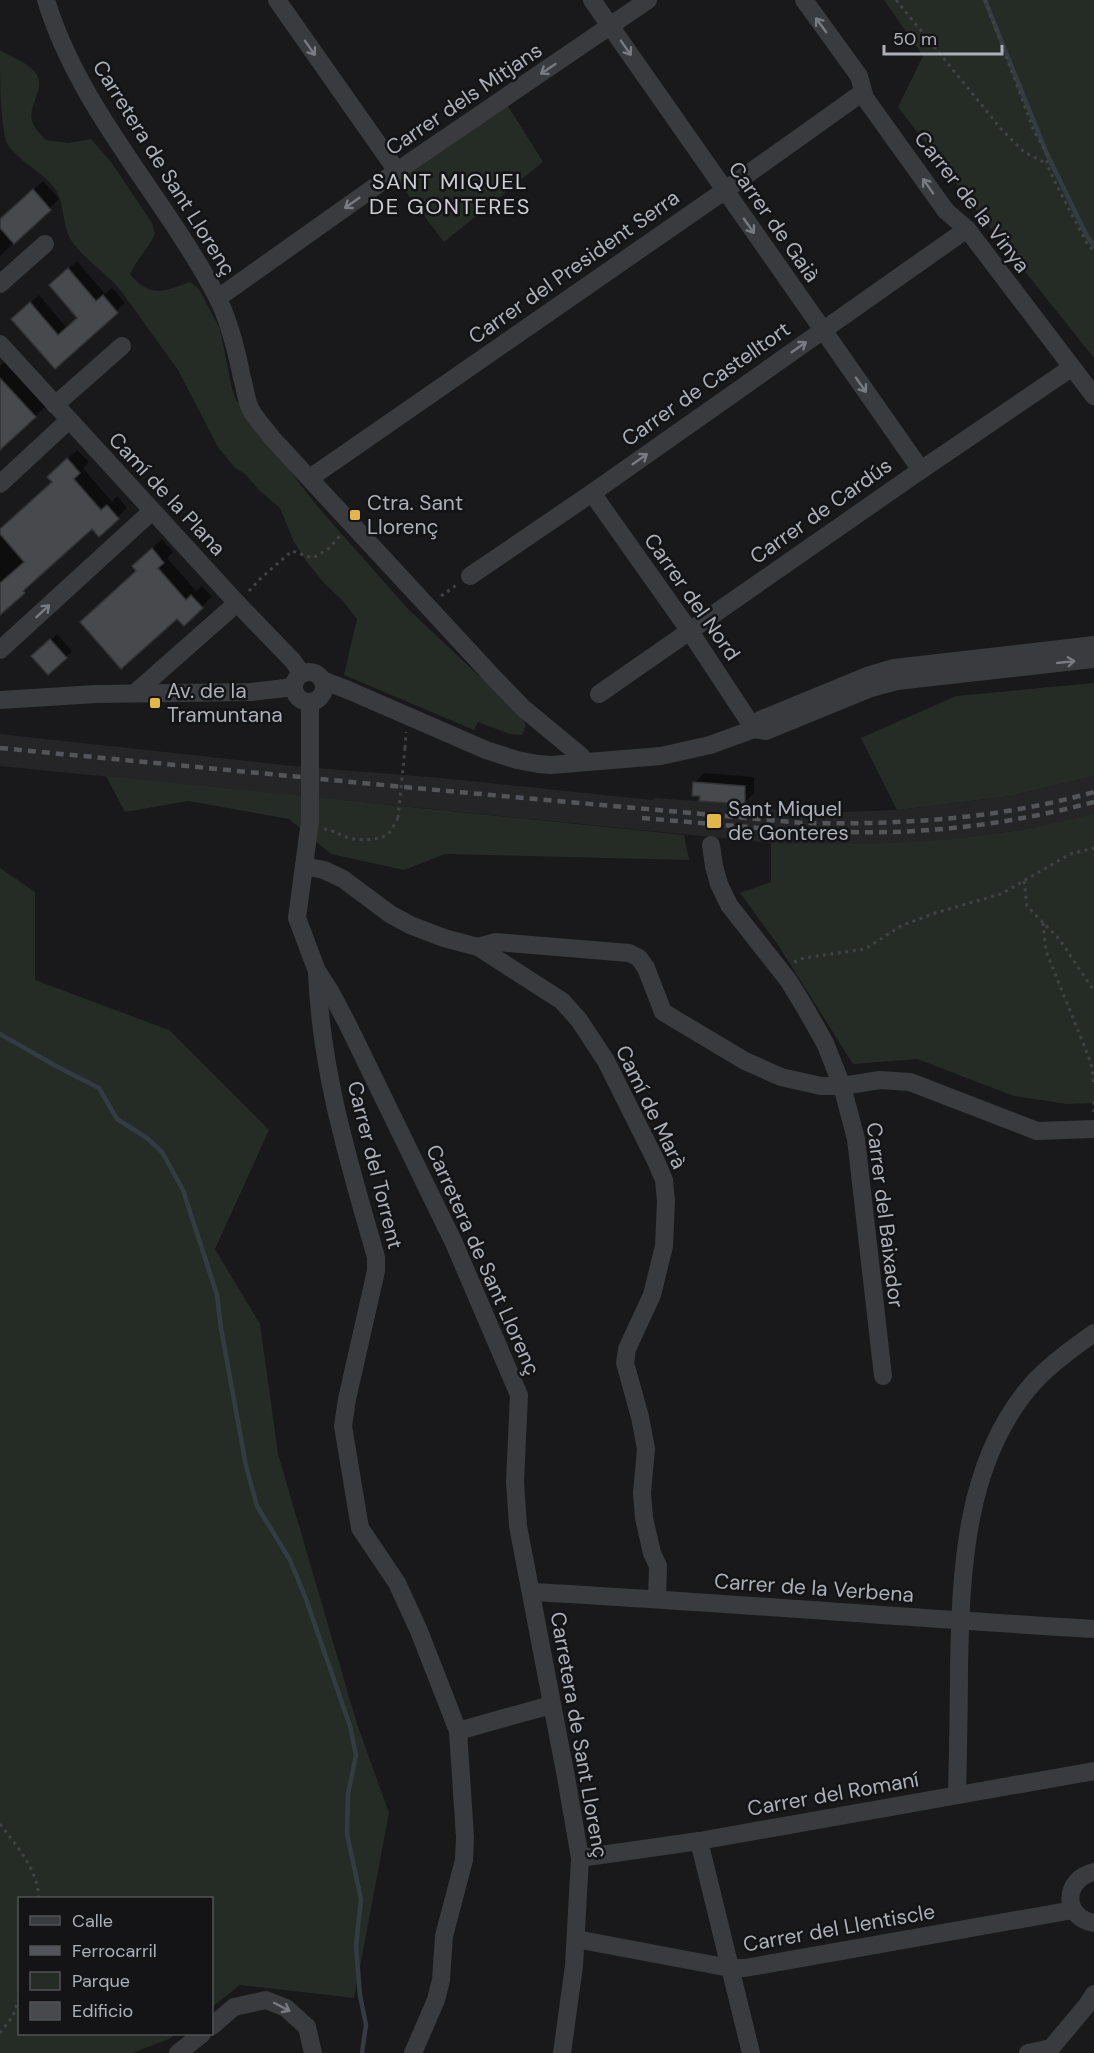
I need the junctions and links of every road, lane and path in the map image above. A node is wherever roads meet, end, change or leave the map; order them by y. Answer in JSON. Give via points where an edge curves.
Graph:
{"nodes":[{"id":1,"x":46,"y":0,"type":"edge"},
{"id":2,"x":277,"y":0,"type":"edge"},
{"id":3,"x":592,"y":0,"type":"edge"},
{"id":4,"x":648,"y":0,"type":"edge"},
{"id":5,"x":804,"y":0,"type":"edge"},
{"id":6,"x":896,"y":0,"type":"edge"},
{"id":7,"x":985,"y":0,"type":"edge"},
{"id":8,"x":611,"y":26,"type":"junction"},
{"id":9,"x":863,"y":92,"type":"junction"},
{"id":10,"x":1047,"y":164,"type":"junction"},
{"id":11,"x":397,"y":171,"type":"junction"},
{"id":12,"x":724,"y":191,"type":"junction"},
{"id":13,"x":967,"y":229,"type":"junction"},
{"id":14,"x":45,"y":244,"type":"dead end"},
{"id":15,"x":1094,"y":252,"type":"edge"},
{"id":16,"x":0,"y":284,"type":"edge"},
{"id":17,"x":218,"y":298,"type":"junction"},
{"id":18,"x":823,"y":330,"type":"junction"},
{"id":19,"x":0,"y":344,"type":"edge"},
{"id":20,"x":122,"y":346,"type":"dead end"},
{"id":21,"x":1071,"y":368,"type":"junction"},
{"id":22,"x":1094,"y":396,"type":"edge"},
{"id":23,"x":55,"y":405,"type":"junction"},
{"id":24,"x":69,"y":420,"type":"junction"},
{"id":25,"x":921,"y":470,"type":"junction"},
{"id":26,"x":309,"y":478,"type":"junction"},
{"id":27,"x":0,"y":484,"type":"edge"},
{"id":28,"x":592,"y":493,"type":"junction"},
{"id":29,"x":152,"y":511,"type":"junction"},
{"id":30,"x":340,"y":536,"type":"dead end"},
{"id":31,"x":470,"y":576,"type":"joint"},
{"id":32,"x":237,"y":603,"type":"junction"},
{"id":33,"x":427,"y":605,"type":"junction"},
{"id":34,"x":689,"y":630,"type":"junction"},
{"id":35,"x":1094,"y":645,"type":"edge"},
{"id":36,"x":0,"y":651,"type":"edge"},
{"id":37,"x":179,"y":655,"type":"junction"},
{"id":38,"x":1094,"y":659,"type":"edge"},
{"id":39,"x":298,"y":681,"type":"junction"},
{"id":40,"x":198,"y":692,"type":"junction"},
{"id":41,"x":318,"y":692,"type":"junction"},
{"id":42,"x":135,"y":693,"type":"junction"},
{"id":43,"x":599,"y":694,"type":"dead end"},
{"id":44,"x":0,"y":700,"type":"edge"},
{"id":45,"x":754,"y":729,"type":"junction"},
{"id":46,"x":405,"y":748,"type":"dead end"},
{"id":47,"x":583,"y":762,"type":"junction"},
{"id":48,"x":310,"y":825,"type":"junction"},
{"id":49,"x":711,"y":845,"type":"dead end"},
{"id":50,"x":1094,"y":848,"type":"edge"},
{"id":51,"x":304,"y":866,"type":"junction"},
{"id":52,"x":1024,"y":881,"type":"junction"},
{"id":53,"x":1043,"y":923,"type":"junction"},
{"id":54,"x":478,"y":947,"type":"junction"},
{"id":55,"x":317,"y":971,"type":"junction"},
{"id":56,"x":782,"y":972,"type":"junction"},
{"id":57,"x":1094,"y":991,"type":"edge"},
{"id":58,"x":1094,"y":1085,"type":"edge"},
{"id":59,"x":842,"y":1086,"type":"junction"},
{"id":60,"x":1094,"y":1129,"type":"edge"},
{"id":61,"x":1094,"y":1333,"type":"edge"},
{"id":62,"x":883,"y":1376,"type":"dead end"},
{"id":63,"x":532,"y":1592,"type":"junction"},
{"id":64,"x":657,"y":1599,"type":"junction"},
{"id":65,"x":960,"y":1621,"type":"junction"},
{"id":66,"x":1094,"y":1629,"type":"edge"},
{"id":67,"x":551,"y":1705,"type":"junction"},
{"id":68,"x":458,"y":1731,"type":"junction"},
{"id":69,"x":1094,"y":1771,"type":"edge"},
{"id":70,"x":957,"y":1795,"type":"junction"},
{"id":71,"x":0,"y":1824,"type":"edge"},
{"id":72,"x":699,"y":1841,"type":"junction"},
{"id":73,"x":580,"y":1858,"type":"junction"},
{"id":74,"x":1094,"y":1872,"type":"edge"},
{"id":75,"x":39,"y":1897,"type":"edge"},
{"id":76,"x":1073,"y":1910,"type":"junction"},
{"id":77,"x":1094,"y":1923,"type":"edge"},
{"id":78,"x":576,"y":1939,"type":"junction"},
{"id":79,"x":730,"y":1968,"type":"junction"},
{"id":80,"x":1094,"y":1994,"type":"edge"},
{"id":81,"x":18,"y":2002,"type":"edge"},
{"id":82,"x":213,"y":2025,"type":"edge"},
{"id":83,"x":0,"y":2033,"type":"edge"},
{"id":84,"x":201,"y":2035,"type":"edge"},
{"id":85,"x":178,"y":2053,"type":"edge"},
{"id":86,"x":313,"y":2053,"type":"edge"},
{"id":87,"x":413,"y":2053,"type":"edge"},
{"id":88,"x":562,"y":2053,"type":"edge"},
{"id":89,"x":751,"y":2053,"type":"edge"},
{"id":90,"x":1028,"y":2053,"type":"edge"}],
"edges":[{"from":1,"to":17,"type":"street","name":"Carretera de Sant Llorenç","via":[[76,71]]},
{"from":2,"to":11,"type":"street","one_way":true},
{"from":3,"to":8,"type":"street","name":"Carrer de Gaià"},
{"from":4,"to":8,"type":"street","name":"Carrer dels Mitjans"},
{"from":9,"to":5,"type":"street","name":"Carrer de la Vinya","one_way":true,"via":[[859,76]]},
{"from":6,"to":10,"type":"path","via":[[1002,130],[1024,152]]},
{"from":7,"to":10,"type":"path","via":[[1034,131],[1047,154]]},
{"from":8,"to":11,"type":"street","name":"Carrer dels Mitjans","one_way":true},
{"from":8,"to":12,"type":"street","name":"Carrer de Gaià","one_way":true},
{"from":9,"to":12,"type":"street","name":"Carrer del President Serra"},
{"from":13,"to":9,"type":"street","name":"Carrer de la Vinya","one_way":true,"via":[[946,212]]},
{"from":10,"to":15,"type":"path"},
{"from":11,"to":17,"type":"street","name":"Carrer dels Mitjans","one_way":true},
{"from":12,"to":18,"type":"street","name":"Carrer de Gaià","one_way":true},
{"from":12,"to":26,"type":"street","name":"Carrer del President Serra"},
{"from":13,"to":18,"type":"street","name":"Carrer de Castelltort"},
{"from":13,"to":21,"type":"street","name":"Carrer de la Vinya"},
{"from":14,"to":16,"type":"street"},
{"from":17,"to":26,"type":"street","name":"Carretera de Sant Llorenç","via":[[250,408]]},
{"from":18,"to":25,"type":"street","name":"Carrer de Gaià","one_way":true},
{"from":28,"to":18,"type":"street","name":"Carrer de Castelltort","one_way":true},
{"from":19,"to":23,"type":"street","name":"Camí de la Plana"},
{"from":20,"to":23,"type":"street"},
{"from":21,"to":22,"type":"street","name":"Carrer de la Vinya"},
{"from":21,"to":25,"type":"street","name":"Carrer de Cardús"},
{"from":23,"to":24,"type":"street","name":"Camí de la Plana"},
{"from":24,"to":27,"type":"street"},
{"from":24,"to":29,"type":"street","name":"Camí de la Plana"},
{"from":25,"to":34,"type":"street","name":"Carrer de Cardús"},
{"from":26,"to":33,"type":"street","name":"Carretera de Sant Llorenç"},
{"from":28,"to":31,"type":"street","name":"Carrer de Castelltort"},
{"from":28,"to":34,"type":"street","name":"Carrer del Nord"},
{"from":29,"to":32,"type":"street","name":"Camí de la Plana"},
{"from":36,"to":29,"type":"street","one_way":true},
{"from":30,"to":32,"type":"path","via":[[313,558],[292,551]]},
{"from":31,"to":33,"type":"path"},
{"from":32,"to":37,"type":"street"},
{"from":32,"to":39,"type":"street","name":"Camí de la Plana","via":[[293,661]]},
{"from":33,"to":47,"type":"street","name":"Carretera de Sant Llorenç","via":[[523,708],[581,756]]},
{"from":34,"to":43,"type":"street","name":"Carrer de Cardús"},
{"from":34,"to":45,"type":"street","name":"Carrer del Nord"},
{"from":35,"to":45,"type":"street","via":[[894,668],[760,720]]},
{"from":37,"to":40,"type":"street","via":[[179,676]]},
{"from":37,"to":42,"type":"street"},
{"from":45,"to":38,"type":"street","one_way":true,"via":[[766,730],[897,681]]},
{"from":39,"to":40,"type":"street","via":[[251,692]]},
{"from":39,"to":41,"type":"street","via":[[313,673]]},
{"from":39,"to":41,"type":"street","name":"Camí de la Plana","via":[[298,698],[304,701]]},
{"from":40,"to":42,"type":"street"},
{"from":41,"to":47,"type":"street","via":[[373,702],[517,760],[551,765]]},
{"from":41,"to":48,"type":"street","name":"Carretera de Sant Llorenç","bridge":true,"via":[[310,736]]},
{"from":42,"to":44,"type":"street"},
{"from":45,"to":47,"type":"street","via":[[710,745],[661,756]]},
{"from":46,"to":48,"type":"path","bridge":true,"via":[[398,818],[388,834],[354,838]]},
{"from":48,"to":51,"type":"street","name":"Carretera de Sant Llorenç"},
{"from":49,"to":56,"type":"street","name":"Carrer del Baixador","via":[[718,884],[729,905]]},
{"from":50,"to":52,"type":"path","via":[[1070,854]]},
{"from":51,"to":54,"type":"street","name":"Camí de Marà","via":[[343,879],[410,925]]},
{"from":51,"to":55,"type":"street","name":"Carretera de Sant Llorenç","via":[[297,918]]},
{"from":52,"to":53,"type":"path","via":[[1027,906]]},
{"from":52,"to":56,"type":"path","via":[[1001,894],[901,926],[865,949],[804,958]]},
{"from":53,"to":57,"type":"path","via":[[1060,940]]},
{"from":53,"to":58,"type":"path","via":[[1046,951],[1091,1063]]},
{"from":54,"to":59,"type":"street","via":[[496,942],[629,953],[646,968],[663,1012],[672,1019],[781,1077]]},
{"from":54,"to":64,"type":"street","name":"Camí de Marà","via":[[562,1002],[579,1020],[606,1061],[664,1180],[664,1238],[659,1271],[625,1363],[646,1449],[642,1493],[644,1518],[658,1566]]},
{"from":55,"to":63,"type":"street","name":"Carretera de Sant Llorenç","via":[[347,1023],[454,1243],[519,1395],[515,1482],[518,1527]]},
{"from":55,"to":68,"type":"street","name":"Carrer del Torrent","via":[[333,1095],[376,1257],[342,1426],[360,1528],[397,1583]]},
{"from":56,"to":59,"type":"street","name":"Carrer del Baixador","via":[[825,1043]]},
{"from":59,"to":60,"type":"street","via":[[880,1080],[910,1082],[1037,1131]]},
{"from":59,"to":62,"type":"street","name":"Carrer del Baixador","via":[[856,1139]]},
{"from":61,"to":65,"type":"street","via":[[1034,1382],[1013,1411],[987,1461],[967,1537]]},
{"from":63,"to":64,"type":"street","name":"Carrer de la Verbena"},
{"from":63,"to":67,"type":"street","name":"Carretera de Sant Llorenç"},
{"from":64,"to":65,"type":"street","name":"Carrer de la Verbena"},
{"from":65,"to":66,"type":"street","name":"Carrer de la Verbena"},
{"from":65,"to":70,"type":"street"},
{"from":67,"to":68,"type":"street"},
{"from":67,"to":73,"type":"street","name":"Carretera de Sant Llorenç"},
{"from":68,"to":87,"type":"street","name":"Carrer del Torrent","via":[[464,1860],[446,1926],[436,2000]]},
{"from":69,"to":70,"type":"street","name":"Carrer del Romaní"},
{"from":70,"to":72,"type":"street","name":"Carrer del Romaní"},
{"from":71,"to":75,"type":"path","via":[[32,1869]]},
{"from":72,"to":73,"type":"street","name":"Carrer del Romaní"},
{"from":72,"to":79,"type":"street"},
{"from":73,"to":78,"type":"street","name":"Carretera de Sant Llorenç"},
{"from":74,"to":76,"type":"street","via":[[1073,1885]]},
{"from":76,"to":77,"type":"street"},
{"from":76,"to":79,"type":"street","name":"Carrer del Llentiscle"},
{"from":78,"to":79,"type":"street","name":"Carrer del Llentiscle"},
{"from":78,"to":88,"type":"street","name":"Carretera de Sant Llorenç"},
{"from":79,"to":89,"type":"street"},
{"from":80,"to":90,"type":"street","via":[[1051,2048]]},
{"from":81,"to":83,"type":"path","via":[[14,2016]]},
{"from":82,"to":86,"type":"street","one_way":true,"via":[[234,2007],[266,2000],[286,2008],[307,2027]]},
{"from":84,"to":85,"type":"street"}]}
